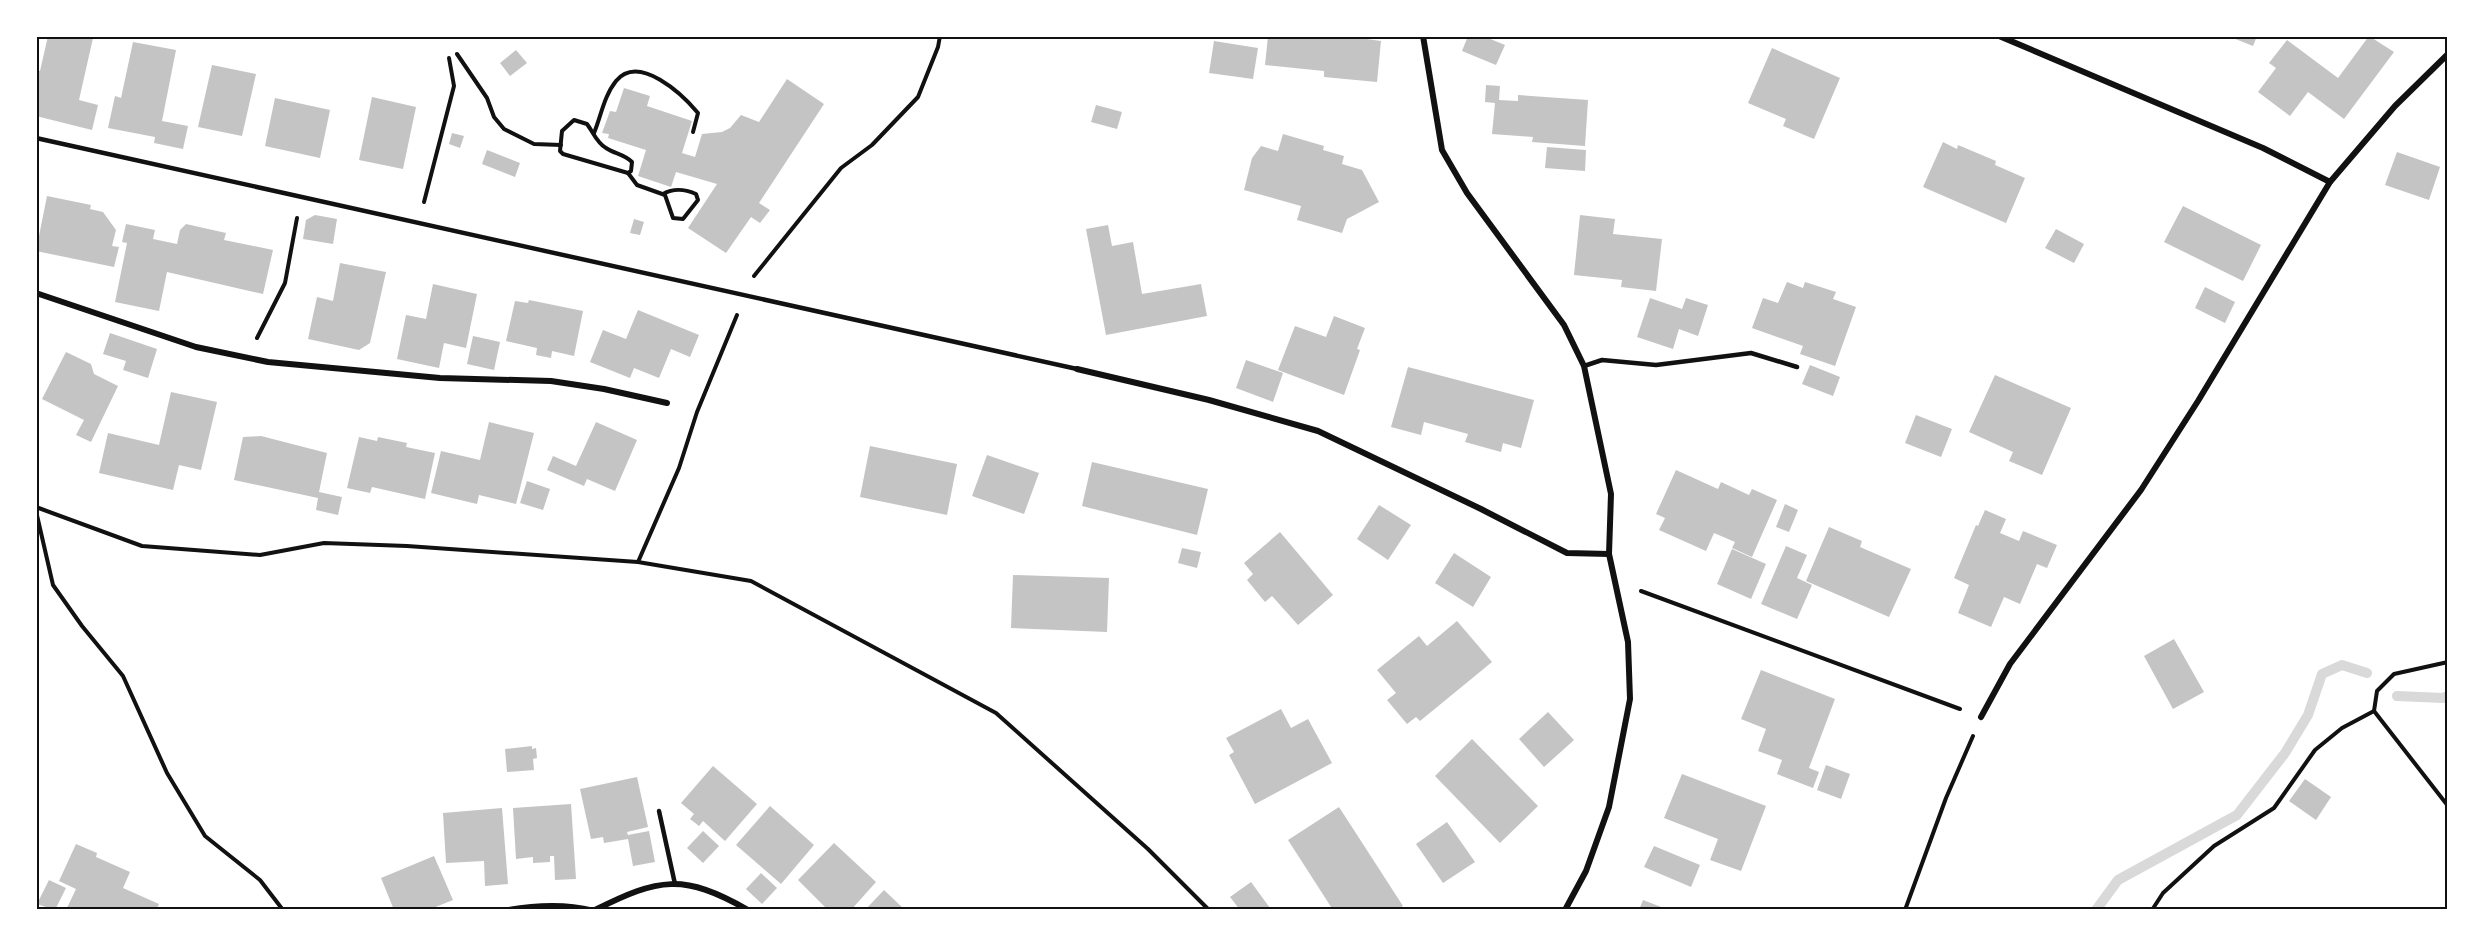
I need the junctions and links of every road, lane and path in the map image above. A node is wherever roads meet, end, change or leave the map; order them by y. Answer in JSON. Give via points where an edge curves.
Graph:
{"nodes":[{"id":1,"x":444,"y":36,"type":"edge"},
{"id":2,"x":1423,"y":36,"type":"edge"},
{"id":3,"x":1999,"y":36,"type":"edge"},
{"id":4,"x":2448,"y":54,"type":"edge"},
{"id":5,"x":693,"y":132,"type":"dead end"},
{"id":6,"x":594,"y":134,"type":"junction"},
{"id":7,"x":36,"y":138,"type":"edge"},
{"id":8,"x":561,"y":145,"type":"junction"},
{"id":9,"x":628,"y":173,"type":"junction"},
{"id":10,"x":2330,"y":182,"type":"junction"},
{"id":11,"x":663,"y":194,"type":"junction"},
{"id":12,"x":304,"y":197,"type":"junction"},
{"id":13,"x":419,"y":222,"type":"junction"},
{"id":14,"x":36,"y":293,"type":"edge"},
{"id":15,"x":248,"y":357,"type":"junction"},
{"id":16,"x":1584,"y":366,"type":"junction"},
{"id":17,"x":1797,"y":367,"type":"dead end"},
{"id":18,"x":1077,"y":369,"type":"joint"},
{"id":19,"x":667,"y":403,"type":"dead end"},
{"id":20,"x":36,"y":507,"type":"edge"},
{"id":21,"x":36,"y":511,"type":"edge"},
{"id":22,"x":1609,"y":554,"type":"junction"},
{"id":23,"x":1616,"y":588,"type":"junction"},
{"id":24,"x":2448,"y":662,"type":"edge"},
{"id":25,"x":2374,"y":711,"type":"junction"},
{"id":26,"x":1981,"y":717,"type":"junction"},
{"id":27,"x":2448,"y":806,"type":"edge"},
{"id":28,"x":659,"y":811,"type":"dead end"},
{"id":29,"x":675,"y":884,"type":"junction"},
{"id":30,"x":283,"y":910,"type":"edge"},
{"id":31,"x":504,"y":910,"type":"edge"},
{"id":32,"x":594,"y":910,"type":"edge"},
{"id":33,"x":748,"y":910,"type":"edge"},
{"id":34,"x":1209,"y":910,"type":"edge"},
{"id":35,"x":1565,"y":910,"type":"edge"},
{"id":36,"x":1905,"y":910,"type":"edge"},
{"id":37,"x":2152,"y":910,"type":"edge"}],
"edges":[{"from":1,"to":8,"type":"path","via":[[504,129],[534,144]]},
{"from":1,"to":13,"type":"path","via":[[454,86]]},
{"from":2,"to":16,"type":"street","via":[[1442,150],[1467,193],[1564,325]]},
{"from":3,"to":10,"type":"street","via":[[2263,148]]},
{"from":4,"to":10,"type":"street","via":[[2395,106]]},
{"from":5,"to":6,"type":"path","via":[[698,113],[692,106],[659,80],[629,71],[608,93]]},
{"from":6,"to":8,"type":"path","via":[[587,124],[574,120],[562,131]]},
{"from":6,"to":9,"type":"path","via":[[608,150],[625,155],[632,162]]},
{"from":7,"to":12,"type":"lane"},
{"from":8,"to":9,"type":"path","via":[[562,154]]},
{"from":9,"to":11,"type":"path","via":[[637,185]]},
{"from":10,"to":26,"type":"street","via":[[2141,490],[2010,664]]},
{"from":11,"to":11,"type":"path","via":[[673,218],[683,219],[698,200],[688,190],[675,189]]},
{"from":12,"to":13,"type":"lane"},
{"from":12,"to":15,"type":"path","via":[[285,283]]},
{"from":13,"to":18,"type":"lane"},
{"from":14,"to":15,"type":"street","via":[[196,347]]},
{"from":15,"to":19,"type":"street","via":[[327,369],[440,378],[551,381]]},
{"from":16,"to":17,"type":"lane","via":[[1602,360],[1656,365],[1751,353]]},
{"from":16,"to":22,"type":"street","via":[[1611,494]]},
{"from":18,"to":22,"type":"street","via":[[1318,431],[1482,508],[1567,553]]},
{"from":20,"to":34,"type":"path","via":[[142,546],[260,555],[324,543],[407,546],[638,562],[751,581],[996,713],[1148,849]]},
{"from":21,"to":30,"type":"path","via":[[53,585],[123,676],[167,773],[206,836],[260,880]]},
{"from":22,"to":23,"type":"street"},
{"from":23,"to":26,"type":"path","via":[[1640,591]]},
{"from":23,"to":35,"type":"street","via":[[1628,642],[1630,699],[1609,807],[1586,871]]},
{"from":24,"to":25,"type":"path","via":[[2394,674],[2377,691]]},
{"from":25,"to":27,"type":"path"},
{"from":25,"to":37,"type":"path","via":[[2342,728],[2315,750],[2274,808],[2214,846],[2163,893]]},
{"from":26,"to":36,"type":"path"},
{"from":28,"to":29,"type":"lane"},
{"from":29,"to":32,"type":"street","via":[[640,888]]},
{"from":29,"to":33,"type":"street","via":[[723,896]]},
{"from":31,"to":32,"type":"lane","via":[[576,906]]}]}
